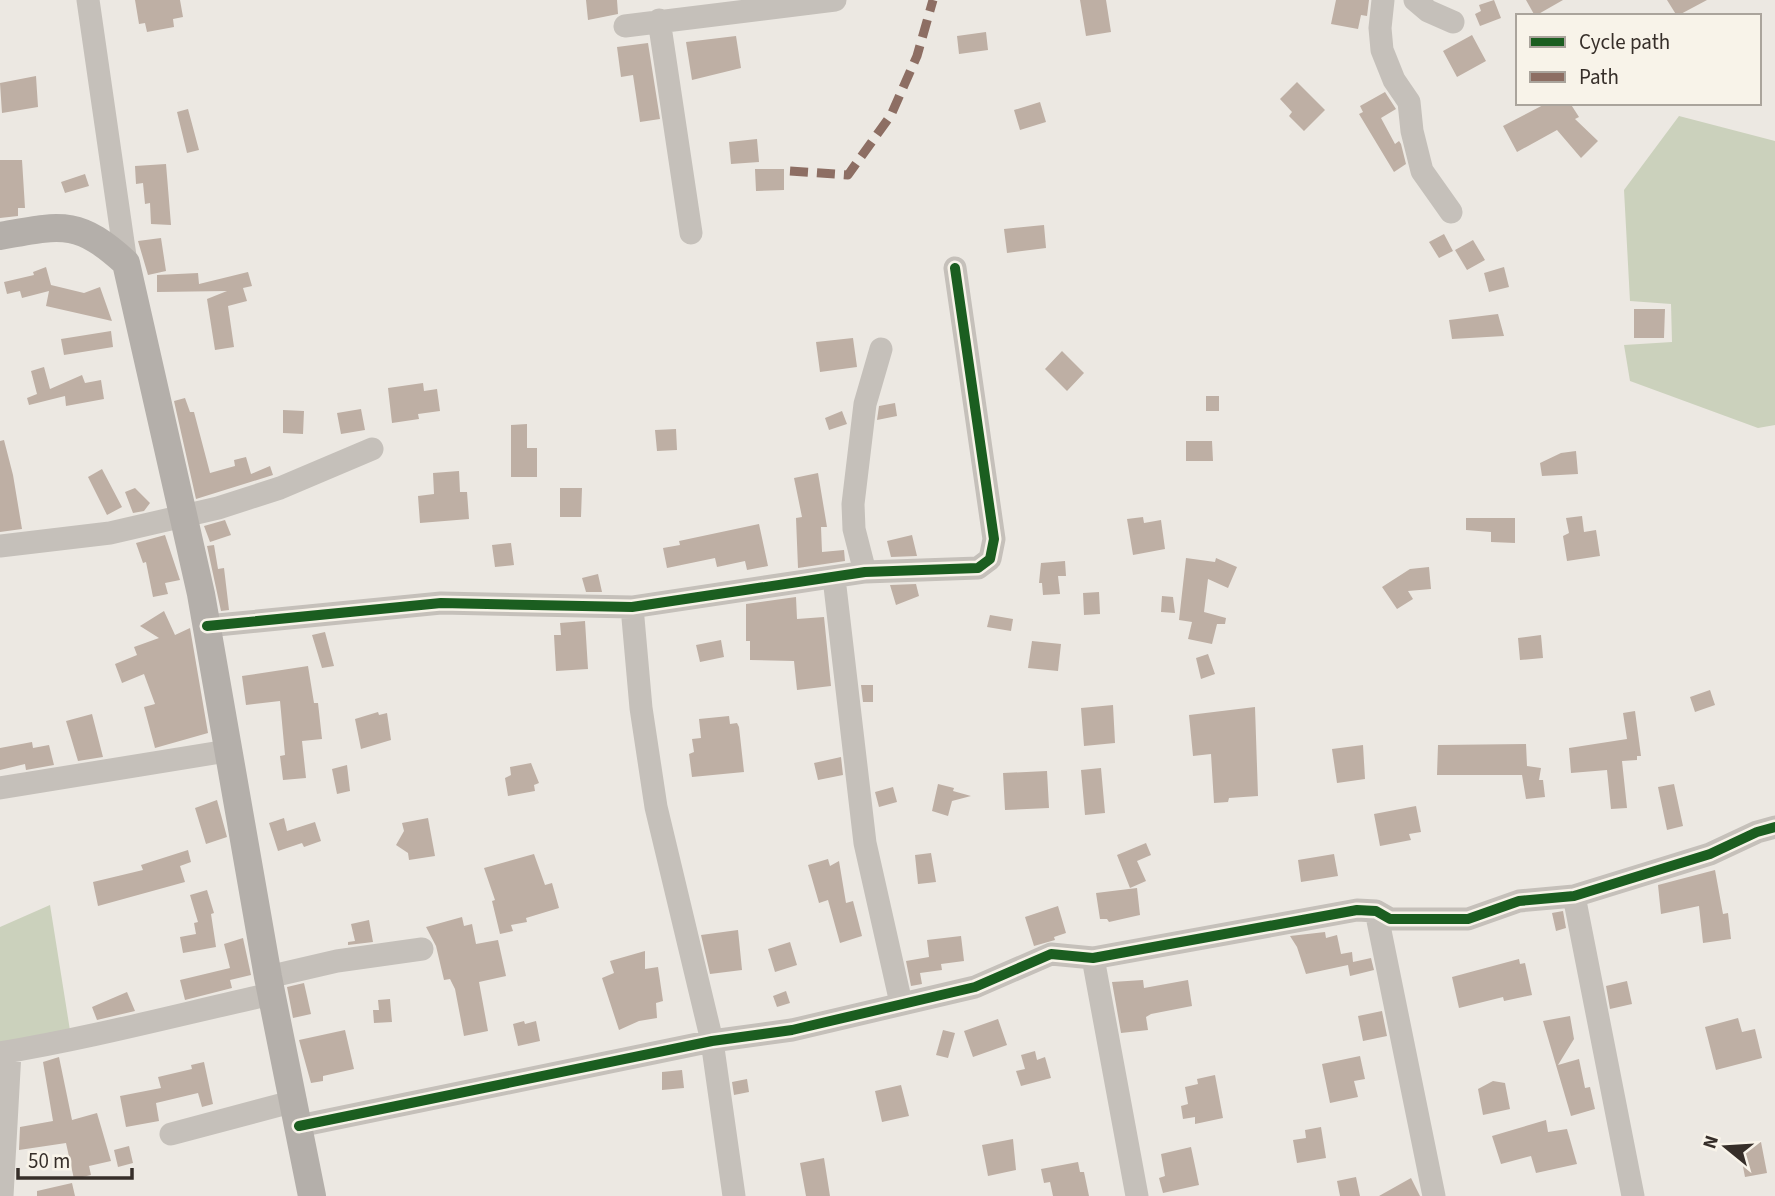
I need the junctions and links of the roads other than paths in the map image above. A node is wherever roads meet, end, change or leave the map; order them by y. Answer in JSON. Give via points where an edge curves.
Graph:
{"nodes":[{"id":1,"x":88,"y":0,"type":"edge"},
{"id":2,"x":835,"y":0,"type":"edge"},
{"id":3,"x":1383,"y":0,"type":"edge"},
{"id":4,"x":1415,"y":0,"type":"edge"},
{"id":5,"x":715,"y":7,"type":"edge"},
{"id":6,"x":659,"y":20,"type":"junction"},
{"id":7,"x":1452,"y":22,"type":"dead end"},
{"id":8,"x":625,"y":26,"type":"dead end"},
{"id":9,"x":1451,"y":212,"type":"dead end"},
{"id":10,"x":691,"y":233,"type":"dead end"},
{"id":11,"x":0,"y":236,"type":"edge"},
{"id":12,"x":125,"y":263,"type":"junction"},
{"id":13,"x":955,"y":268,"type":"dead end"},
{"id":14,"x":881,"y":349,"type":"dead end"},
{"id":15,"x":372,"y":449,"type":"dead end"},
{"id":16,"x":182,"y":517,"type":"junction"},
{"id":17,"x":0,"y":546,"type":"edge"},
{"id":18,"x":865,"y":572,"type":"junction"},
{"id":19,"x":834,"y":578,"type":"junction"},
{"id":20,"x":632,"y":607,"type":"junction"},
{"id":21,"x":206,"y":626,"type":"junction"},
{"id":22,"x":226,"y":751,"type":"junction"},
{"id":23,"x":0,"y":788,"type":"edge"},
{"id":24,"x":1775,"y":827,"type":"edge"},
{"id":25,"x":1574,"y":896,"type":"junction"},
{"id":26,"x":1376,"y":911,"type":"junction"},
{"id":27,"x":422,"y":949,"type":"dead end"},
{"id":28,"x":1093,"y":958,"type":"junction"},
{"id":29,"x":270,"y":986,"type":"junction"},
{"id":30,"x":901,"y":1003,"type":"junction"},
{"id":31,"x":712,"y":1041,"type":"junction"},
{"id":32,"x":5,"y":1052,"type":"edge"},
{"id":33,"x":297,"y":1114,"type":"junction"},
{"id":34,"x":171,"y":1134,"type":"dead end"},
{"id":35,"x":2,"y":1196,"type":"edge"},
{"id":36,"x":312,"y":1196,"type":"edge"},
{"id":37,"x":734,"y":1196,"type":"edge"},
{"id":38,"x":1137,"y":1196,"type":"edge"},
{"id":39,"x":1434,"y":1196,"type":"edge"},
{"id":40,"x":1633,"y":1196,"type":"edge"}],
"edges":[{"from":1,"to":12,"type":"street"},
{"from":2,"to":5,"type":"street"},
{"from":3,"to":9,"type":"street","via":[[1382,50],[1409,102],[1422,171]]},
{"from":4,"to":7,"type":"street"},
{"from":5,"to":6,"type":"street"},
{"from":6,"to":8,"type":"street"},
{"from":6,"to":10,"type":"street"},
{"from":11,"to":12,"type":"main road","via":[[68,227],[99,238]]},
{"from":12,"to":16,"type":"main road"},
{"from":13,"to":18,"type":"street","via":[[994,539],[990,559],[978,568]]},
{"from":14,"to":18,"type":"street","via":[[865,404],[853,505]]},
{"from":15,"to":16,"type":"street","via":[[281,488]]},
{"from":16,"to":17,"type":"street","via":[[110,533]]},
{"from":16,"to":21,"type":"main road"},
{"from":18,"to":19,"type":"street"},
{"from":19,"to":20,"type":"street"},
{"from":19,"to":30,"type":"street","via":[[865,843]]},
{"from":20,"to":21,"type":"street","via":[[441,603]]},
{"from":20,"to":31,"type":"street","via":[[656,807]]},
{"from":21,"to":22,"type":"main road"},
{"from":22,"to":23,"type":"street"},
{"from":22,"to":29,"type":"main road"},
{"from":24,"to":25,"type":"street","via":[[1710,854]]},
{"from":25,"to":26,"type":"street","via":[[1518,901],[1468,919],[1390,919]]},
{"from":25,"to":40,"type":"street"},
{"from":26,"to":28,"type":"street","via":[[1357,910]]},
{"from":26,"to":39,"type":"street"},
{"from":27,"to":29,"type":"street","via":[[337,961]]},
{"from":28,"to":30,"type":"street","via":[[1051,954],[975,987]]},
{"from":28,"to":38,"type":"street"},
{"from":29,"to":32,"type":"street","via":[[73,1041]]},
{"from":29,"to":33,"type":"main road"},
{"from":30,"to":31,"type":"street","via":[[792,1030]]},
{"from":31,"to":33,"type":"street"},
{"from":31,"to":37,"type":"street"},
{"from":32,"to":35,"type":"street"},
{"from":33,"to":34,"type":"street"},
{"from":33,"to":36,"type":"main road"}]}
